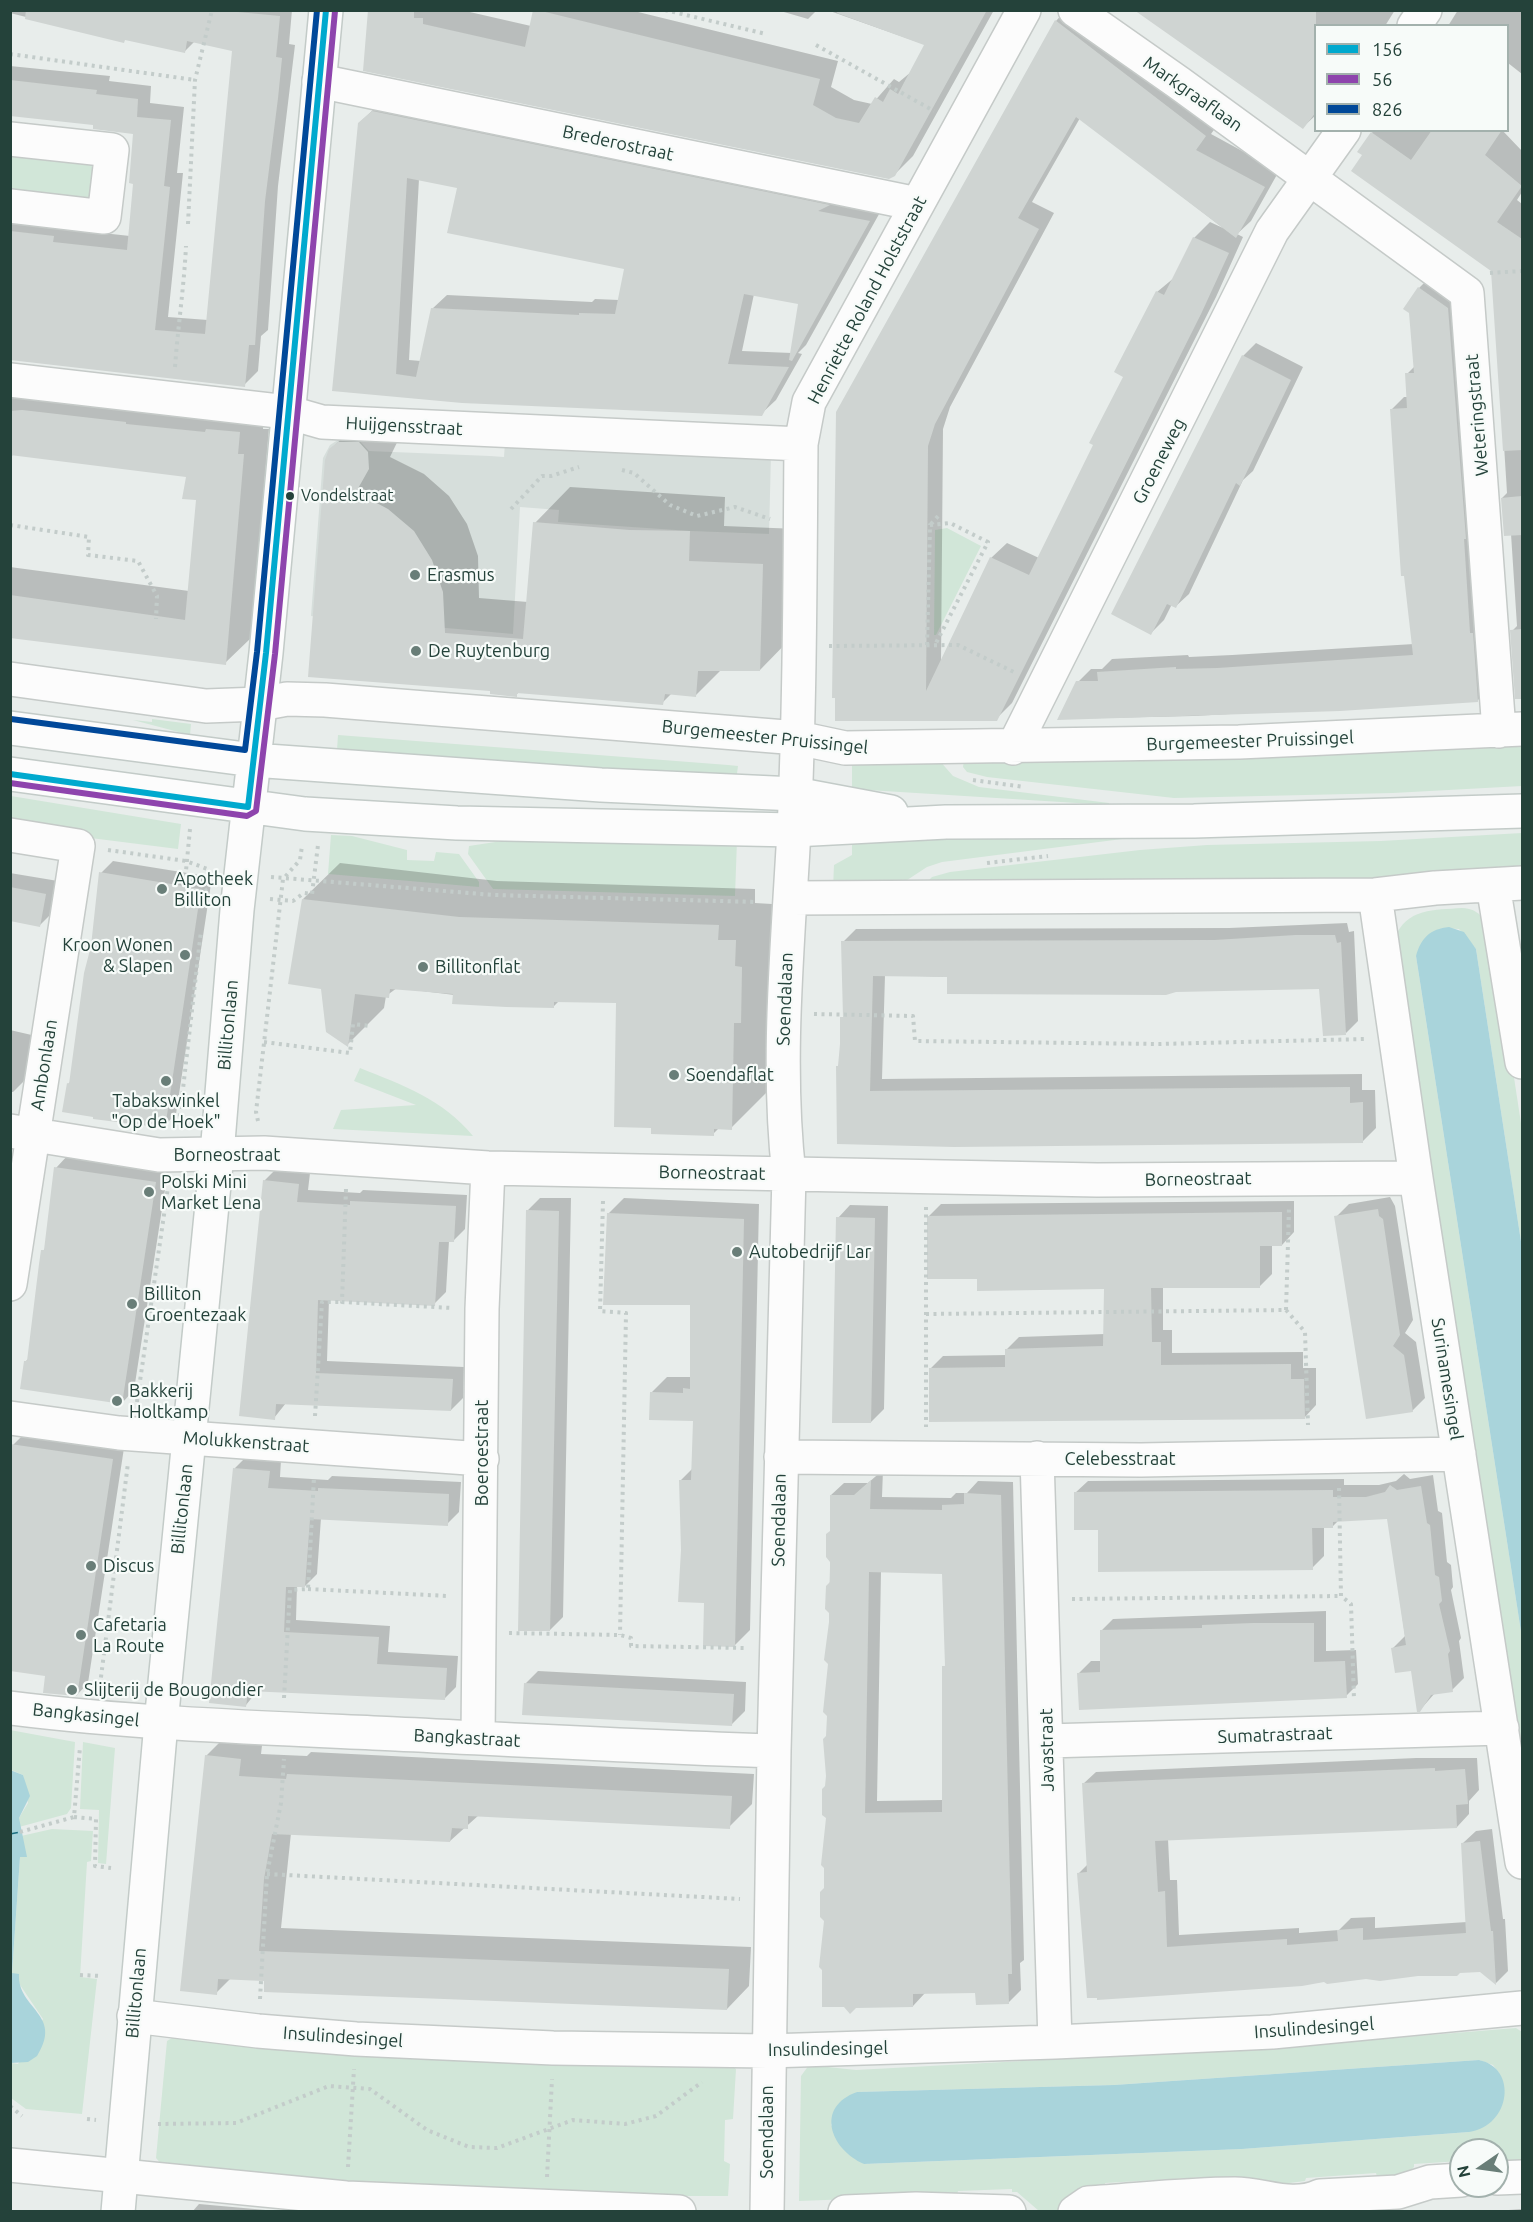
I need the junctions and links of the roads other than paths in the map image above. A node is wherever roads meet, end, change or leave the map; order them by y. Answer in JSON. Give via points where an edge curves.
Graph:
{"nodes":[{"id":1,"x":326,"y":10,"type":"edge"},
{"id":2,"x":1024,"y":10,"type":"edge"},
{"id":3,"x":1075,"y":10,"type":"edge"},
{"id":4,"x":1425,"y":10,"type":"edge"},
{"id":5,"x":1415,"y":24,"type":"edge"},
{"id":6,"x":319,"y":81,"type":"junction"},
{"id":7,"x":1343,"y":132,"type":"edge"},
{"id":8,"x":10,"y":139,"type":"edge"},
{"id":9,"x":1311,"y":178,"type":"junction"},
{"id":10,"x":917,"y":204,"type":"junction"},
{"id":11,"x":10,"y":206,"type":"edge"},
{"id":12,"x":10,"y":380,"type":"edge"},
{"id":13,"x":287,"y":412,"type":"junction"},
{"id":14,"x":801,"y":444,"type":"junction"},
{"id":15,"x":10,"y":678,"type":"edge"},
{"id":16,"x":260,"y":704,"type":"junction"},
{"id":17,"x":10,"y":728,"type":"edge"},
{"id":18,"x":1511,"y":730,"type":"edge"},
{"id":19,"x":798,"y":738,"type":"junction"},
{"id":20,"x":1013,"y":748,"type":"junction"},
{"id":21,"x":253,"y":760,"type":"junction"},
{"id":22,"x":10,"y":774,"type":"edge"},
{"id":23,"x":795,"y":794,"type":"junction"},
{"id":24,"x":248,"y":807,"type":"junction"},
{"id":25,"x":1522,"y":810,"type":"edge"},
{"id":26,"x":946,"y":822,"type":"junction"},
{"id":27,"x":794,"y":830,"type":"junction"},
{"id":28,"x":10,"y":835,"type":"edge"},
{"id":29,"x":1508,"y":884,"type":"edge"},
{"id":30,"x":1375,"y":895,"type":"junction"},
{"id":31,"x":790,"y":898,"type":"junction"},
{"id":32,"x":1522,"y":1062,"type":"edge"},
{"id":33,"x":22,"y":1133,"type":"edge"},
{"id":34,"x":218,"y":1154,"type":"junction"},
{"id":35,"x":488,"y":1168,"type":"junction"},
{"id":36,"x":789,"y":1175,"type":"junction"},
{"id":37,"x":1416,"y":1178,"type":"junction"},
{"id":38,"x":10,"y":1284,"type":"edge"},
{"id":39,"x":10,"y":1418,"type":"edge"},
{"id":40,"x":189,"y":1438,"type":"junction"},
{"id":41,"x":1459,"y":1454,"type":"junction"},
{"id":42,"x":781,"y":1457,"type":"junction"},
{"id":43,"x":482,"y":1458,"type":"junction"},
{"id":44,"x":1037,"y":1458,"type":"junction"},
{"id":45,"x":10,"y":1708,"type":"edge"},
{"id":46,"x":161,"y":1723,"type":"junction"},
{"id":47,"x":1502,"y":1728,"type":"junction"},
{"id":48,"x":478,"y":1738,"type":"junction"},
{"id":49,"x":1047,"y":1741,"type":"junction"},
{"id":50,"x":774,"y":1751,"type":"junction"},
{"id":51,"x":1522,"y":1862,"type":"edge"},
{"id":52,"x":1522,"y":2008,"type":"edge"},
{"id":53,"x":134,"y":2016,"type":"junction"},
{"id":54,"x":1055,"y":2042,"type":"junction"},
{"id":55,"x":768,"y":2050,"type":"junction"},
{"id":56,"x":10,"y":2165,"type":"edge"},
{"id":57,"x":121,"y":2177,"type":"junction"},
{"id":58,"x":1449,"y":2181,"type":"edge"},
{"id":59,"x":118,"y":2211,"type":"edge"},
{"id":60,"x":679,"y":2211,"type":"edge"},
{"id":61,"x":767,"y":2211,"type":"edge"},
{"id":62,"x":845,"y":2211,"type":"edge"},
{"id":63,"x":1009,"y":2211,"type":"edge"},
{"id":64,"x":1075,"y":2211,"type":"edge"}],
"edges":[{"from":1,"to":6,"type":"street"},
{"from":2,"to":10,"type":"street","name":"Henriette Roland Holststraat"},
{"from":3,"to":9,"type":"street","name":"Markgraaflaan"},
{"from":4,"to":5,"type":"street"},
{"from":6,"to":10,"type":"street","name":"Brederostraat"},
{"from":6,"to":13,"type":"street"},
{"from":7,"to":9,"type":"street","name":"Groeneweg"},
{"from":8,"to":11,"type":"street","via":[[112,150],[104,217]]},
{"from":9,"to":18,"type":"street","name":"Weteringstraat","via":[[1467,293]]},
{"from":9,"to":20,"type":"street","name":"Groeneweg","via":[[1272,231]]},
{"from":10,"to":14,"type":"street","name":"Henriette Roland Holststraat","via":[[809,402]]},
{"from":12,"to":13,"type":"street","name":"Huijgensstraat"},
{"from":13,"to":14,"type":"street","name":"Huijgensstraat","via":[[322,422]]},
{"from":13,"to":16,"type":"street"},
{"from":14,"to":19,"type":"street","name":"Henriette Roland Holststraat"},
{"from":15,"to":16,"type":"street","name":"Burgemeester Pruissingel","via":[[206,706]]},
{"from":16,"to":19,"type":"street","name":"Burgemeester Pruissingel","via":[[287,699],[325,700]]},
{"from":16,"to":21,"type":"street"},
{"from":17,"to":21,"type":"street"},
{"from":18,"to":20,"type":"street","name":"Burgemeester Pruissingel"},
{"from":19,"to":20,"type":"street","name":"Burgemeester Pruissingel","via":[[844,748]]},
{"from":19,"to":23,"type":"street","name":"Henriette Roland Holststraat"},
{"from":21,"to":23,"type":"street","via":[[601,785]]},
{"from":21,"to":24,"type":"street","name":"Billitonlaan"},
{"from":22,"to":24,"type":"street"},
{"from":23,"to":26,"type":"street"},
{"from":23,"to":27,"type":"street","name":"Henriette Roland Holststraat"},
{"from":24,"to":27,"type":"street","via":[[320,816],[457,823]]},
{"from":24,"to":34,"type":"street","name":"Billitonlaan"},
{"from":25,"to":26,"type":"street","via":[[1194,821]]},
{"from":26,"to":27,"type":"street"},
{"from":27,"to":31,"type":"street","name":"Soendalaan"},
{"from":28,"to":33,"type":"street","name":"Ambonlaan","via":[[78,846]]},
{"from":29,"to":30,"type":"street"},
{"from":29,"to":32,"type":"street"},
{"from":30,"to":31,"type":"street"},
{"from":30,"to":37,"type":"street","name":"Surinamesingel"},
{"from":31,"to":36,"type":"street","name":"Soendalaan","via":[[783,1119]]},
{"from":33,"to":34,"type":"street","name":"Borneostraat","via":[[159,1155]]},
{"from":33,"to":38,"type":"street","name":"Ambonlaan"},
{"from":34,"to":35,"type":"street","name":"Borneostraat","via":[[264,1153]]},
{"from":34,"to":40,"type":"street","name":"Billitonlaan"},
{"from":35,"to":36,"type":"street","name":"Borneostraat"},
{"from":35,"to":43,"type":"street","name":"Boeroestraat","via":[[482,1309]]},
{"from":36,"to":37,"type":"street","name":"Borneostraat","via":[[1097,1180]]},
{"from":36,"to":42,"type":"street","name":"Soendalaan"},
{"from":37,"to":41,"type":"street","name":"Surinamesingel"},
{"from":39,"to":40,"type":"street","name":"Molukkenstraat"},
{"from":40,"to":43,"type":"street","name":"Molukkenstraat"},
{"from":40,"to":46,"type":"street","name":"Billitonlaan"},
{"from":41,"to":44,"type":"street","name":"Celebesstraat"},
{"from":41,"to":47,"type":"street","name":"Surinamesingel"},
{"from":42,"to":44,"type":"street","name":"Celebesstraat"},
{"from":42,"to":50,"type":"street","name":"Soendalaan"},
{"from":43,"to":48,"type":"street","name":"Boeroestraat"},
{"from":44,"to":49,"type":"street","name":"Javastraat"},
{"from":45,"to":46,"type":"street","name":"Bangkasingel"},
{"from":46,"to":48,"type":"street","name":"Bangkastraat"},
{"from":46,"to":53,"type":"street","name":"Billitonlaan"},
{"from":47,"to":49,"type":"street","name":"Sumatrastraat"},
{"from":47,"to":51,"type":"street","name":"Surinamesingel"},
{"from":48,"to":50,"type":"street","name":"Bangkastraat"},
{"from":49,"to":54,"type":"street","name":"Javastraat"},
{"from":50,"to":55,"type":"street","name":"Soendalaan"},
{"from":52,"to":54,"type":"street","name":"Insulindesingel","via":[[1272,2032]]},
{"from":53,"to":55,"type":"street","name":"Insulindesingel","via":[[356,2038],[553,2048]]},
{"from":53,"to":57,"type":"street","name":"Billitonlaan"},
{"from":54,"to":55,"type":"street","name":"Insulindesingel"},
{"from":55,"to":61,"type":"street","name":"Soendalaan"},
{"from":56,"to":57,"type":"street"},
{"from":57,"to":59,"type":"street","name":"Billitonlaan"},
{"from":57,"to":60,"type":"street","via":[[346,2198]]},
{"from":58,"to":64,"type":"street","via":[[1398,2192],[1320,2196],[1309,2201],[1273,2202],[1237,2194],[1088,2204]]},
{"from":62,"to":63,"type":"street"}]}
